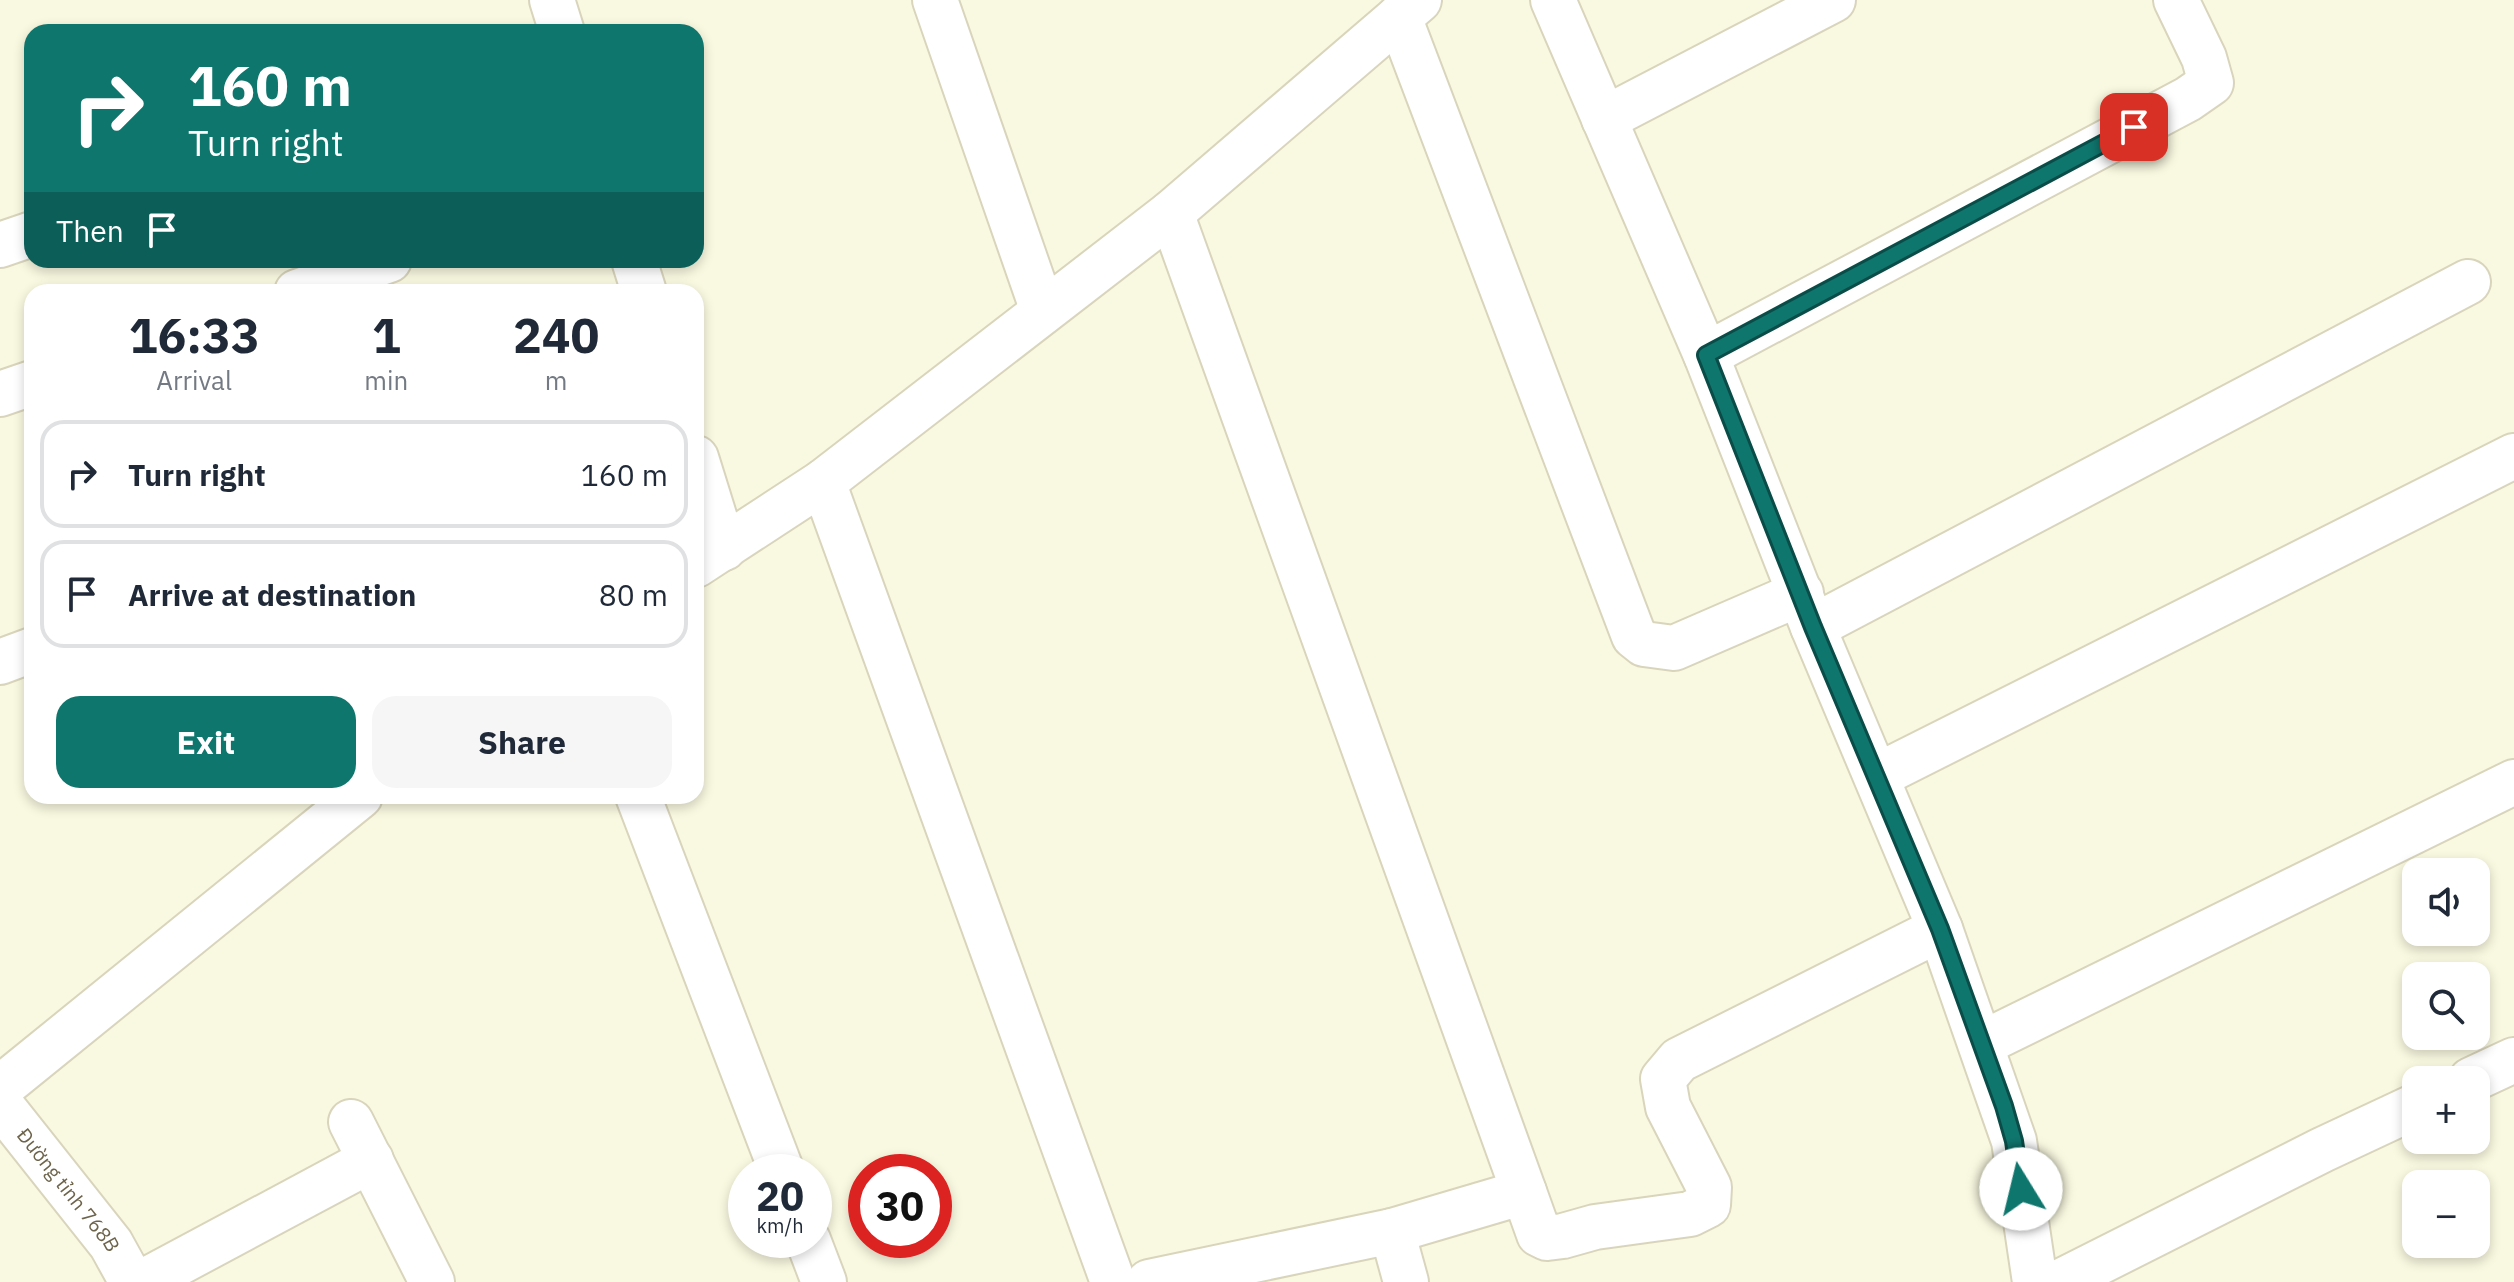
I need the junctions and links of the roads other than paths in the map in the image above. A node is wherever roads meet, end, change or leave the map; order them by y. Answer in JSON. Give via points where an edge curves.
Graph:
{"nodes":[{"id":1,"x":552,"y":0,"type":"edge"},
{"id":2,"x":935,"y":0,"type":"edge"},
{"id":3,"x":1553,"y":0,"type":"edge"},
{"id":4,"x":1833,"y":0,"type":"edge"},
{"id":5,"x":2176,"y":0,"type":"edge"},
{"id":6,"x":1409,"y":8,"type":"edge"},
{"id":7,"x":560,"y":24,"type":"edge"},
{"id":8,"x":1604,"y":119,"type":"junction"},
{"id":9,"x":1171,"y":213,"type":"junction"},
{"id":10,"x":24,"y":237,"type":"edge"},
{"id":11,"x":0,"y":245,"type":"edge"},
{"id":12,"x":366,"y":268,"type":"edge"},
{"id":13,"x":2468,"y":282,"type":"dead end"},
{"id":14,"x":320,"y":284,"type":"edge"},
{"id":15,"x":1043,"y":311,"type":"junction"},
{"id":16,"x":1706,"y":355,"type":"junction"},
{"id":17,"x":24,"y":386,"type":"edge"},
{"id":18,"x":0,"y":394,"type":"edge"},
{"id":19,"x":2514,"y":456,"type":"edge"},
{"id":20,"x":823,"y":482,"type":"junction"},
{"id":21,"x":704,"y":515,"type":"edge"},
{"id":22,"x":710,"y":557,"type":"edge"},
{"id":23,"x":1807,"y":610,"type":"junction"},
{"id":24,"x":24,"y":653,"type":"edge"},
{"id":25,"x":0,"y":662,"type":"edge"},
{"id":26,"x":1877,"y":776,"type":"junction"},
{"id":27,"x":2514,"y":782,"type":"edge"},
{"id":28,"x":350,"y":804,"type":"edge"},
{"id":29,"x":641,"y":804,"type":"edge"},
{"id":30,"x":1940,"y":929,"type":"junction"},
{"id":31,"x":1981,"y":1044,"type":"junction"},
{"id":32,"x":2514,"y":1060,"type":"edge"},
{"id":33,"x":2490,"y":1071,"type":"edge"},
{"id":34,"x":0,"y":1088,"type":"edge"},
{"id":35,"x":0,"y":1104,"type":"edge"},
{"id":36,"x":2402,"y":1113,"type":"edge"},
{"id":37,"x":775,"y":1154,"type":"edge"},
{"id":38,"x":1524,"y":1192,"type":"junction"},
{"id":39,"x":1392,"y":1231,"type":"junction"},
{"id":40,"x":815,"y":1258,"type":"edge"},
{"id":41,"x":1168,"y":1280,"type":"edge"},
{"id":42,"x":132,"y":1282,"type":"edge"},
{"id":43,"x":143,"y":1282,"type":"edge"},
{"id":44,"x":432,"y":1282,"type":"edge"},
{"id":45,"x":824,"y":1282,"type":"edge"},
{"id":46,"x":1113,"y":1282,"type":"edge"},
{"id":47,"x":1406,"y":1282,"type":"edge"},
{"id":48,"x":2035,"y":1282,"type":"edge"},
{"id":49,"x":2060,"y":1282,"type":"edge"}],
"edges":[{"from":1,"to":7,"type":"street"},
{"from":2,"to":15,"type":"street"},
{"from":3,"to":8,"type":"street"},
{"from":4,"to":8,"type":"street"},
{"from":5,"to":16,"type":"street","via":[[2211,83]]},
{"from":6,"to":9,"type":"street"},
{"from":6,"to":23,"type":"street","via":[[1634,636],[1644,644],[1674,648]]},
{"from":8,"to":16,"type":"street"},
{"from":9,"to":15,"type":"street"},
{"from":9,"to":38,"type":"street"},
{"from":10,"to":11,"type":"street"},
{"from":12,"to":14,"type":"street"},
{"from":13,"to":23,"type":"street"},
{"from":15,"to":20,"type":"street"},
{"from":16,"to":23,"type":"street"},
{"from":17,"to":18,"type":"street"},
{"from":19,"to":26,"type":"street"},
{"from":20,"to":22,"type":"street"},
{"from":20,"to":46,"type":"street"},
{"from":21,"to":22,"type":"street"},
{"from":23,"to":26,"type":"street"},
{"from":24,"to":25,"type":"street"},
{"from":26,"to":30,"type":"street"},
{"from":27,"to":31,"type":"street"},
{"from":28,"to":34,"type":"street"},
{"from":29,"to":37,"type":"street"},
{"from":30,"to":31,"type":"street"},
{"from":30,"to":38,"type":"street","via":[[1679,1060],[1663,1079],[1668,1107],[1709,1187],[1708,1205],[1690,1214],[1547,1238],[1539,1234]]},
{"from":31,"to":48,"type":"street","via":[[2014,1141]]},
{"from":32,"to":33,"type":"street"},
{"from":35,"to":42,"type":"street","name":"Đường tỉnh 768B","via":[[111,1244]]},
{"from":36,"to":49,"type":"street"},
{"from":38,"to":39,"type":"street"},
{"from":39,"to":41,"type":"street"},
{"from":39,"to":47,"type":"street"},
{"from":40,"to":45,"type":"street"},
{"from":43,"to":44,"type":"street","via":[[361,1141]]}]}
